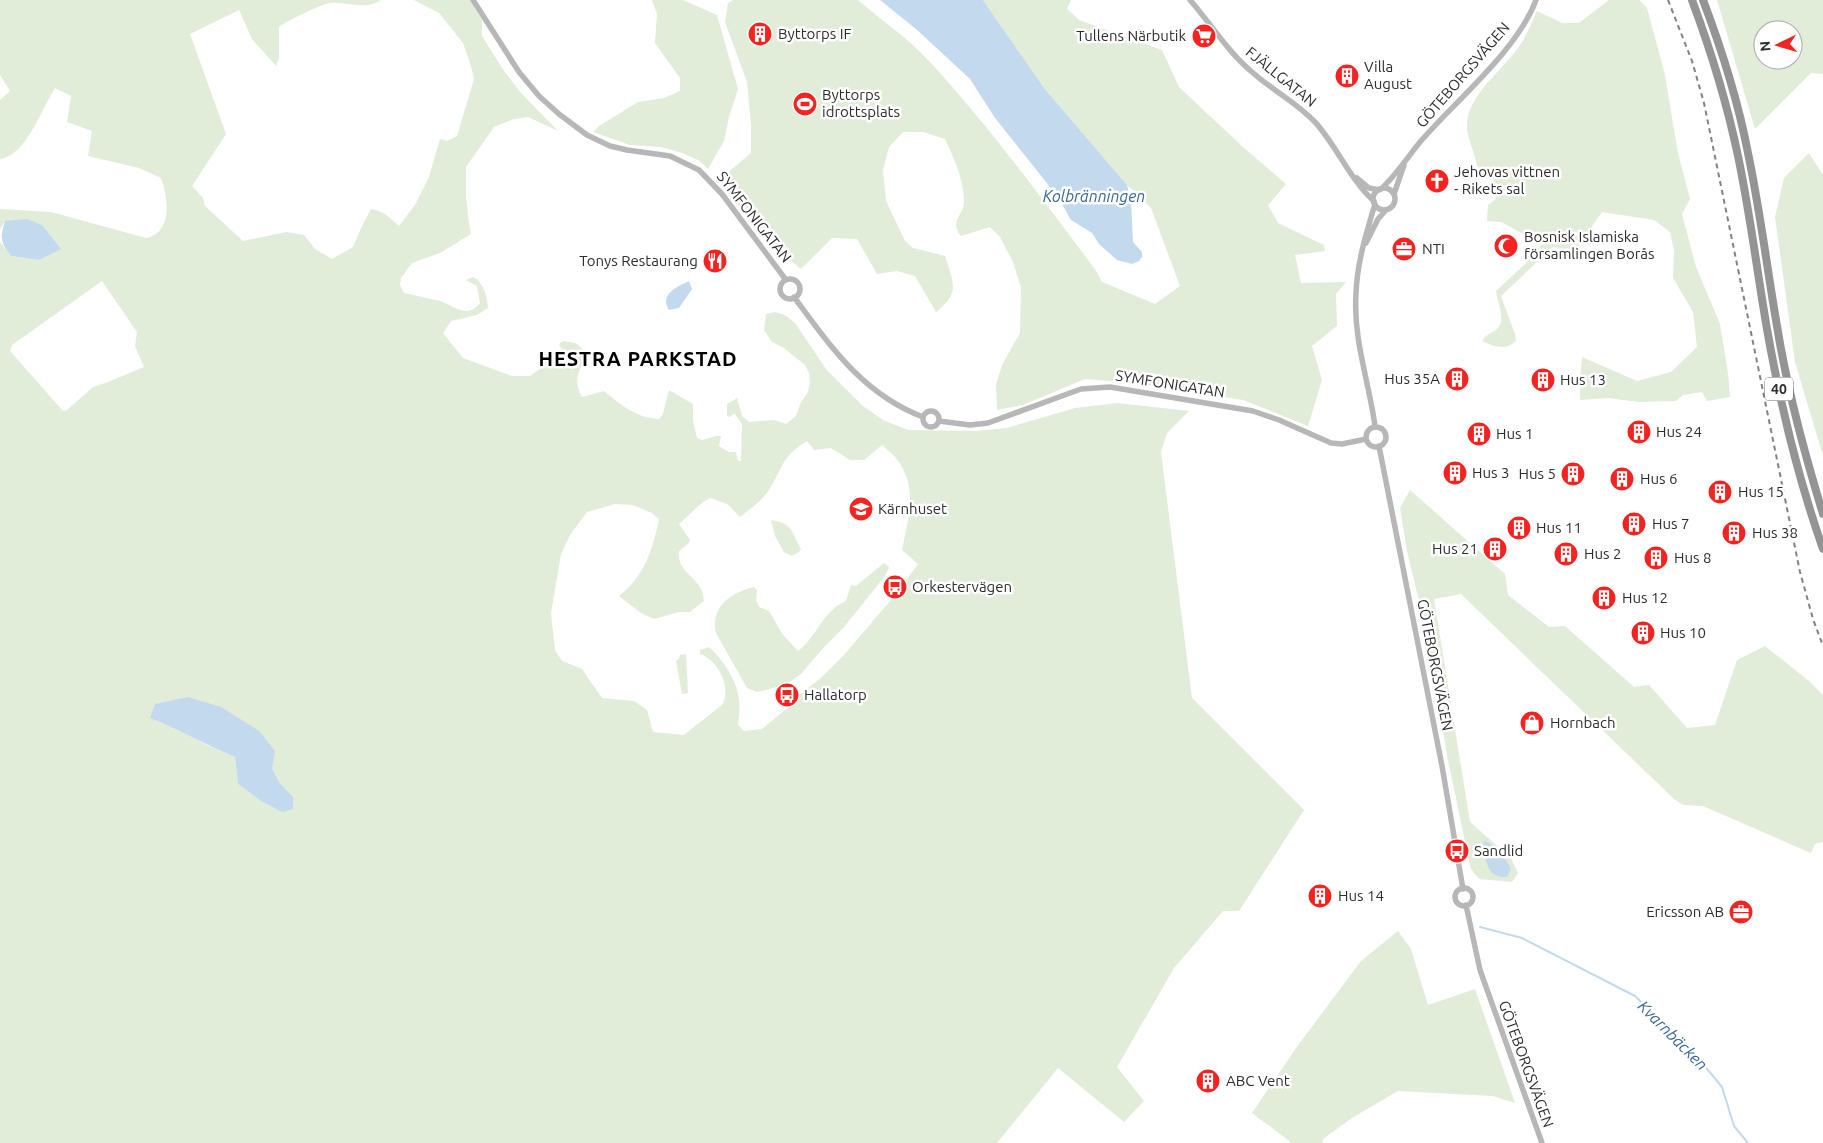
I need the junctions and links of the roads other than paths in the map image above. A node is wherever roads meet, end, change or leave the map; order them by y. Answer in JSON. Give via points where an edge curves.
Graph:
{"nodes":[{"id":1,"x":473,"y":0,"type":"edge"},
{"id":2,"x":1190,"y":0,"type":"edge"},
{"id":3,"x":1536,"y":0,"type":"edge"},
{"id":4,"x":1687,"y":0,"type":"edge"},
{"id":5,"x":1692,"y":0,"type":"edge"},
{"id":6,"x":1703,"y":0,"type":"edge"},
{"id":7,"x":1711,"y":54,"type":"junction"},
{"id":8,"x":1405,"y":163,"type":"junction"},
{"id":9,"x":1353,"y":175,"type":"junction"},
{"id":10,"x":1380,"y":189,"type":"junction"},
{"id":11,"x":1394,"y":194,"type":"junction"},
{"id":12,"x":1374,"y":203,"type":"junction"},
{"id":13,"x":1386,"y":210,"type":"junction"},
{"id":14,"x":1363,"y":250,"type":"junction"},
{"id":15,"x":786,"y":280,"type":"junction"},
{"id":16,"x":794,"y":297,"type":"junction"},
{"id":17,"x":923,"y":417,"type":"junction"},
{"id":18,"x":939,"y":421,"type":"junction"},
{"id":19,"x":1375,"y":426,"type":"junction"},
{"id":20,"x":1366,"y":439,"type":"junction"},
{"id":21,"x":1379,"y":446,"type":"junction"},
{"id":22,"x":1823,"y":514,"type":"edge"},
{"id":23,"x":1823,"y":549,"type":"edge"},
{"id":24,"x":1463,"y":888,"type":"junction"},
{"id":25,"x":1466,"y":905,"type":"junction"},
{"id":26,"x":1542,"y":1143,"type":"edge"}],
"edges":[{"from":1,"to":15,"type":"street","name":"SYMFONIGATAN","via":[[519,72],[559,114],[610,146],[670,156],[699,170],[722,194]]},
{"from":2,"to":9,"type":"street","name":"FJÄLLGATAN","via":[[1252,73],[1297,104],[1315,122]]},
{"from":3,"to":8,"type":"street","name":"GÖTEBORGSVÄGEN","via":[[1521,29]]},
{"from":4,"to":7,"type":"highway"},
{"from":5,"to":7,"type":"highway","number":"40"},
{"from":6,"to":22,"type":"highway","number":"40","via":[[1740,118],[1786,374]]},
{"from":7,"to":23,"type":"highway","number":"40","via":[[1738,157],[1778,387]]},
{"from":8,"to":10,"type":"street","name":"GÖTEBORGSVÄGEN"},
{"from":8,"to":11,"type":"street","name":"GÖTEBORGSVÄGEN"},
{"from":9,"to":10,"type":"street","name":"FJÄLLGATAN","via":[[1369,188]]},
{"from":9,"to":12,"type":"street","name":"FJÄLLGATAN"},
{"from":10,"to":11,"type":"street","via":[[1388,189]]},
{"from":10,"to":12,"type":"street","via":[[1374,195]]},
{"from":11,"to":13,"type":"street","via":[[1394,204]]},
{"from":12,"to":13,"type":"street"},
{"from":12,"to":14,"type":"street"},
{"from":13,"to":14,"type":"street"},
{"from":14,"to":19,"type":"street","via":[[1356,280],[1356,312]]},
{"from":15,"to":16,"type":"street","via":[[793,280],[799,286]]},
{"from":15,"to":16,"type":"street","via":[[782,284],[782,293],[787,298]]},
{"from":16,"to":17,"type":"street","via":[[842,361],[894,404]]},
{"from":17,"to":18,"type":"street","via":[[933,411]]},
{"from":17,"to":18,"type":"street","via":[[928,427],[936,426]]},
{"from":18,"to":20,"type":"street","name":"SYMFONIGATAN","via":[[970,425],[988,423],[1081,389],[1110,387],[1253,411],[1331,443]]},
{"from":19,"to":20,"type":"street","via":[[1367,430]]},
{"from":19,"to":21,"type":"street","via":[[1386,434]]},
{"from":20,"to":21,"type":"street","via":[[1372,446]]},
{"from":21,"to":24,"type":"street","name":"GÖTEBORGSVÄGEN"},
{"from":24,"to":25,"type":"street","via":[[1472,896]]},
{"from":24,"to":25,"type":"street","via":[[1457,892],[1456,899],[1459,904]]},
{"from":25,"to":26,"type":"street","name":"GÖTEBORGSVÄGEN","via":[[1480,970]]}]}
